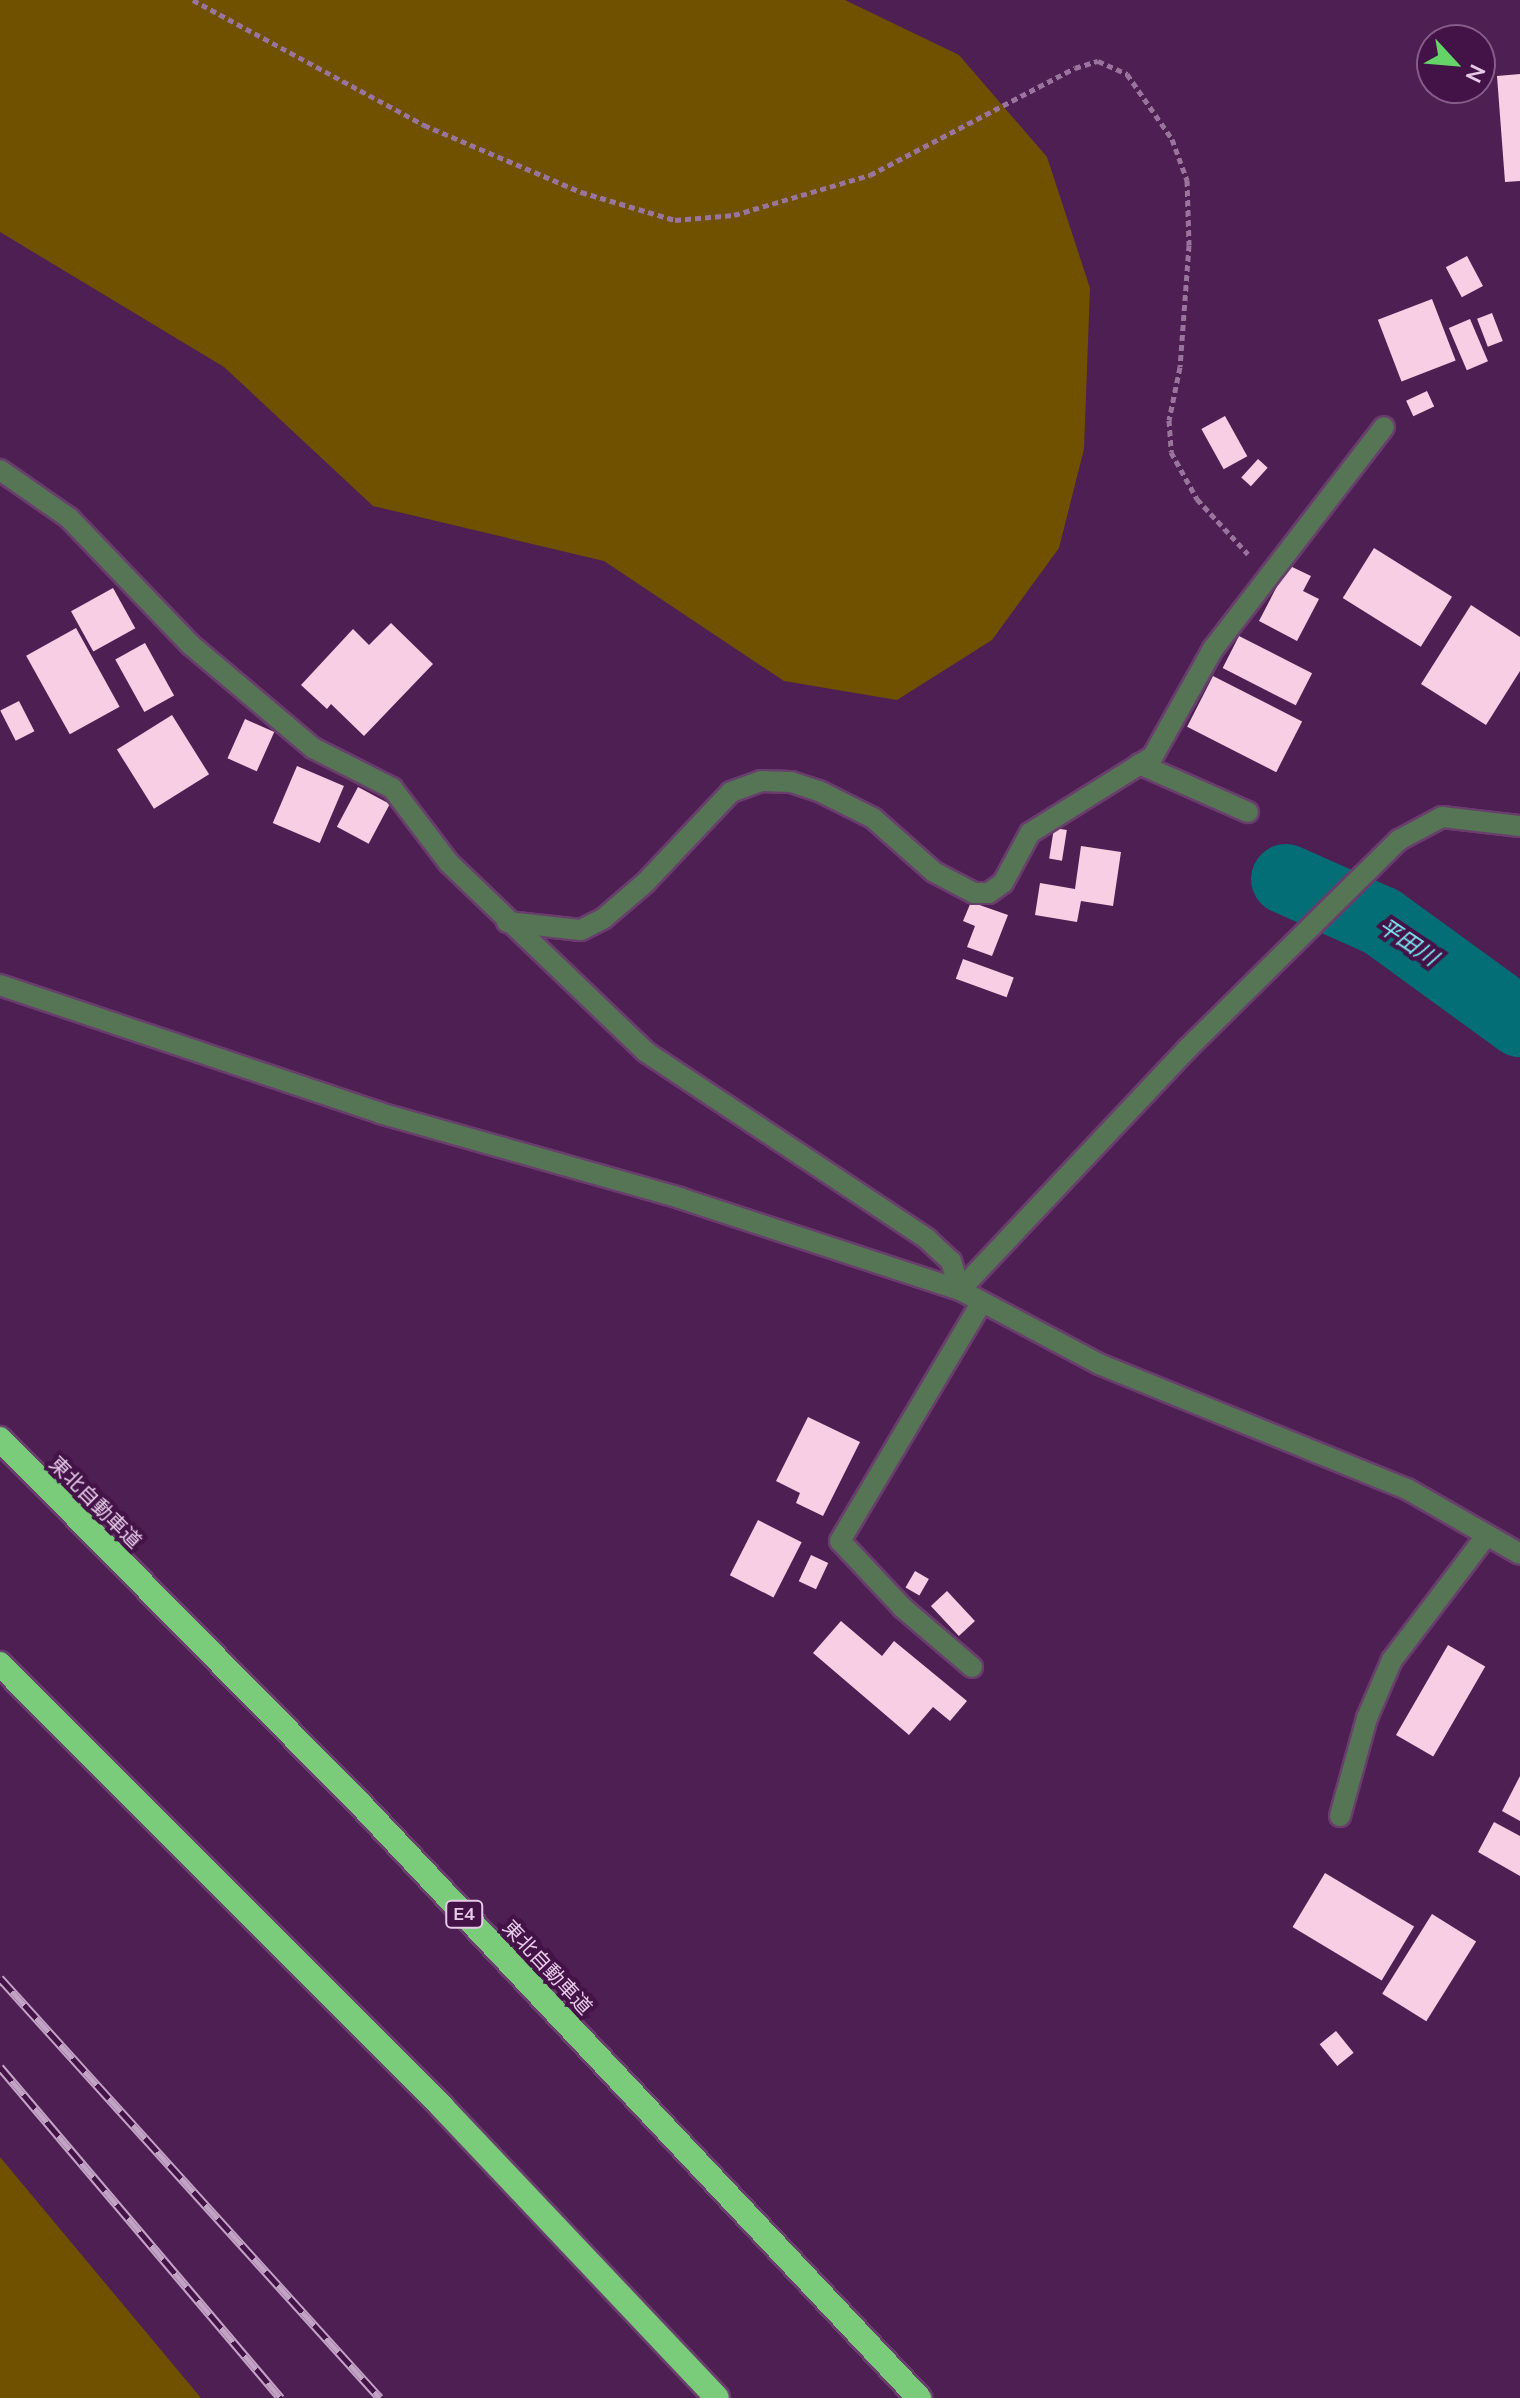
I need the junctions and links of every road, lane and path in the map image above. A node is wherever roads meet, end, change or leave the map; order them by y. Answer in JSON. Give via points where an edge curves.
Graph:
{"nodes":[{"id":1,"x":193,"y":0,"type":"edge"},
{"id":2,"x":1384,"y":427,"type":"dead end"},
{"id":3,"x":0,"y":470,"type":"edge"},
{"id":4,"x":1268,"y":575,"type":"junction"},
{"id":5,"x":1139,"y":764,"type":"junction"},
{"id":6,"x":1248,"y":812,"type":"dead end"},
{"id":7,"x":1520,"y":826,"type":"edge"},
{"id":8,"x":507,"y":922,"type":"junction"},
{"id":9,"x":0,"y":985,"type":"edge"},
{"id":10,"x":960,"y":1290,"type":"junction"},
{"id":11,"x":982,"y":1302,"type":"junction"},
{"id":12,"x":0,"y":1439,"type":"edge"},
{"id":13,"x":1487,"y":1535,"type":"junction"},
{"id":14,"x":1520,"y":1554,"type":"edge"},
{"id":15,"x":0,"y":1664,"type":"edge"},
{"id":16,"x":972,"y":1667,"type":"dead end"},
{"id":17,"x":1340,"y":1816,"type":"dead end"},
{"id":18,"x":717,"y":2398,"type":"edge"},
{"id":19,"x":919,"y":2398,"type":"edge"}],
"edges":[{"from":1,"to":4,"type":"path","via":[[424,125],[581,192],[675,220],[734,215],[870,175],[1075,68],[1098,61],[1127,74],[1172,139],[1187,180],[1189,245],[1180,367],[1169,420],[1171,452],[1197,499]]},
{"from":2,"to":4,"type":"street"},
{"from":3,"to":8,"type":"street","via":[[69,518],[191,645],[313,748],[392,788],[449,863]]},
{"from":4,"to":5,"type":"street","via":[[1213,649],[1153,756]]},
{"from":5,"to":6,"type":"street"},
{"from":5,"to":8,"type":"street","via":[[1030,833],[1003,883],[989,893],[974,893],[934,872],[873,818],[833,797],[791,782],[761,781],[731,792],[645,883],[603,919],[581,930]]},
{"from":7,"to":10,"type":"street","via":[[1442,817],[1399,840],[1187,1049]]},
{"from":8,"to":10,"type":"street","via":[[646,1052],[927,1239],[951,1261]]},
{"from":9,"to":10,"type":"street","via":[[380,1113],[680,1198]]},
{"from":10,"to":11,"type":"street"},
{"from":11,"to":13,"type":"street","via":[[1099,1364],[1407,1489]]},
{"from":11,"to":16,"type":"street","via":[[840,1541],[903,1608]]},
{"from":12,"to":19,"type":"highway","name":"東北自動車道","number":"E4","via":[[365,1809]]},
{"from":13,"to":14,"type":"street"},
{"from":13,"to":17,"type":"street","via":[[1392,1660],[1367,1718]]},
{"from":15,"to":18,"type":"highway","via":[[442,2107]]}]}
